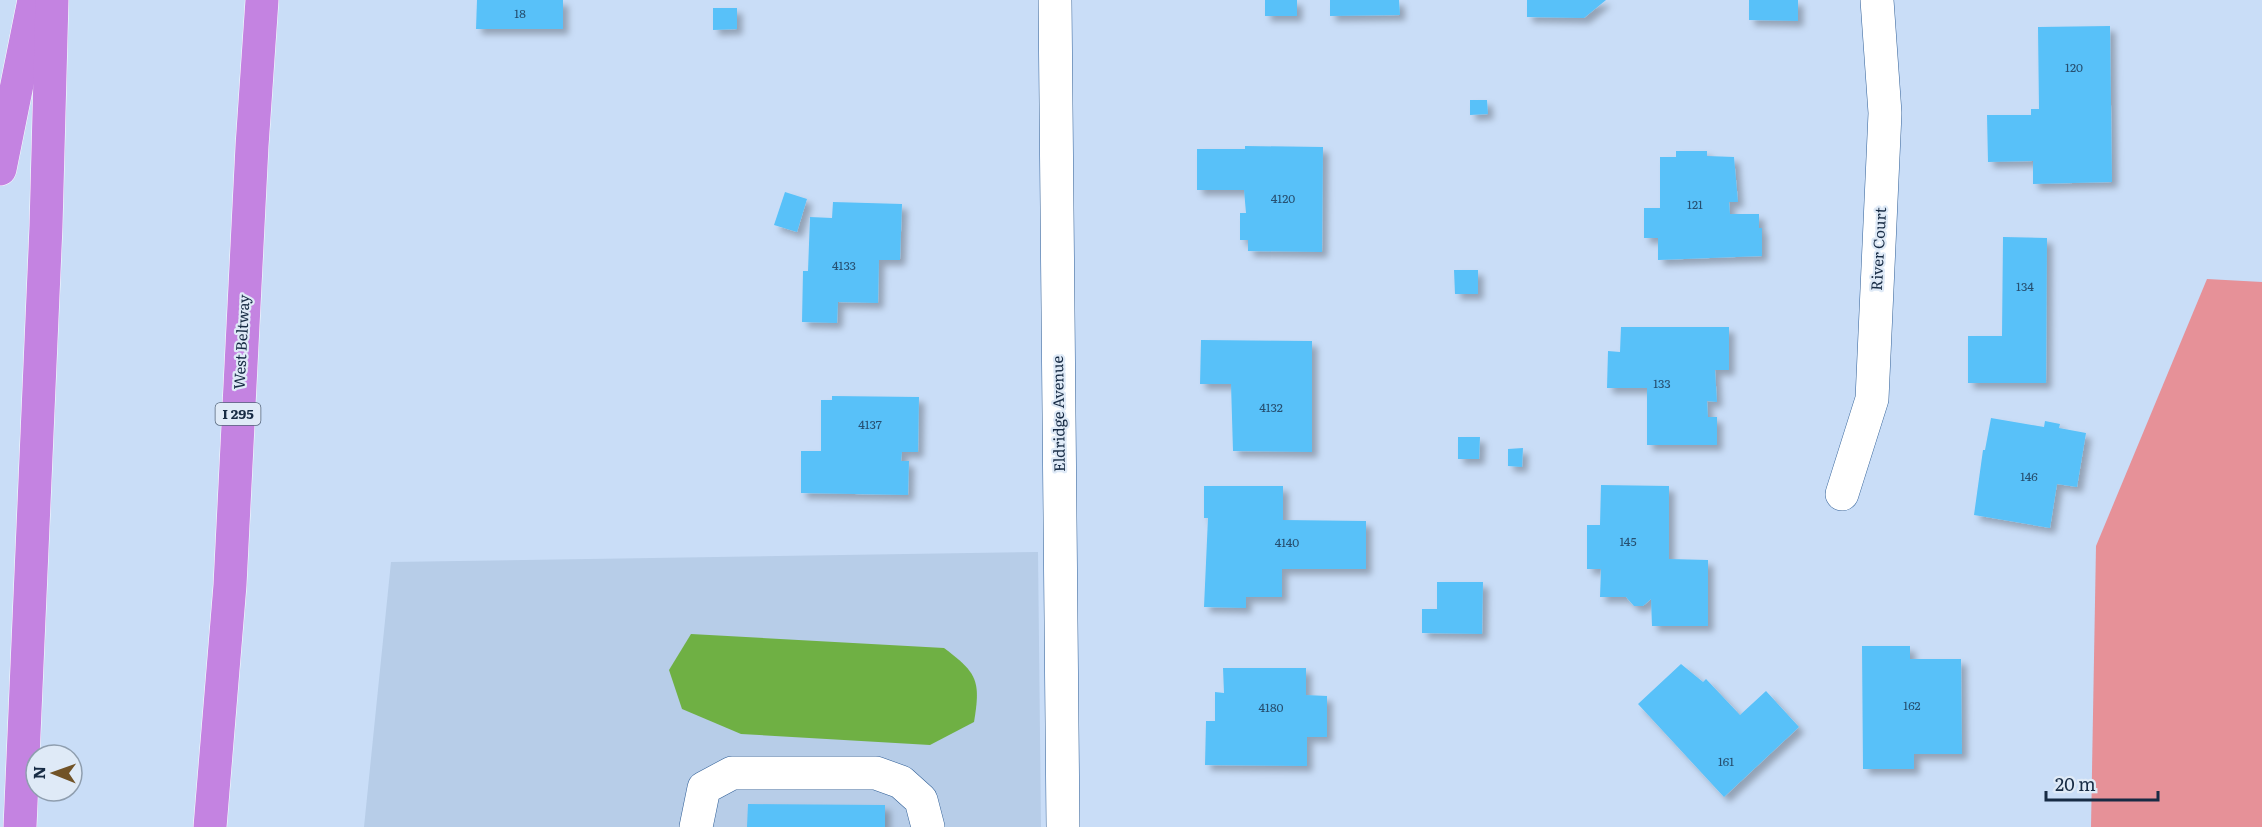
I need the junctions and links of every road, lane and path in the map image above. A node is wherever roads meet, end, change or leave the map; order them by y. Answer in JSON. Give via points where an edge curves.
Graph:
{"nodes":[{"id":1,"x":34,"y":0,"type":"edge"},
{"id":2,"x":52,"y":0,"type":"edge"},
{"id":3,"x":262,"y":0,"type":"edge"},
{"id":4,"x":1055,"y":0,"type":"edge"},
{"id":5,"x":1877,"y":0,"type":"edge"},
{"id":6,"x":0,"y":169,"type":"edge"},
{"id":7,"x":1842,"y":494,"type":"dead end"},
{"id":8,"x":20,"y":827,"type":"edge"},
{"id":9,"x":210,"y":827,"type":"edge"},
{"id":10,"x":696,"y":827,"type":"edge"},
{"id":11,"x":928,"y":827,"type":"edge"},
{"id":12,"x":1063,"y":827,"type":"edge"}],
"edges":[{"from":1,"to":6,"type":"highway"},
{"from":2,"to":8,"type":"highway","via":[[46,237]]},
{"from":3,"to":9,"type":"highway","name":"West Beltway","number":"I 295","via":[[230,585]]},
{"from":4,"to":12,"type":"street","name":"Eldridge Avenue"},
{"from":5,"to":7,"type":"street","name":"River Court","via":[[1885,113],[1872,399]]},
{"from":10,"to":11,"type":"street","via":[[704,788],[732,773],[876,773],[901,782],[921,800]]}]}
